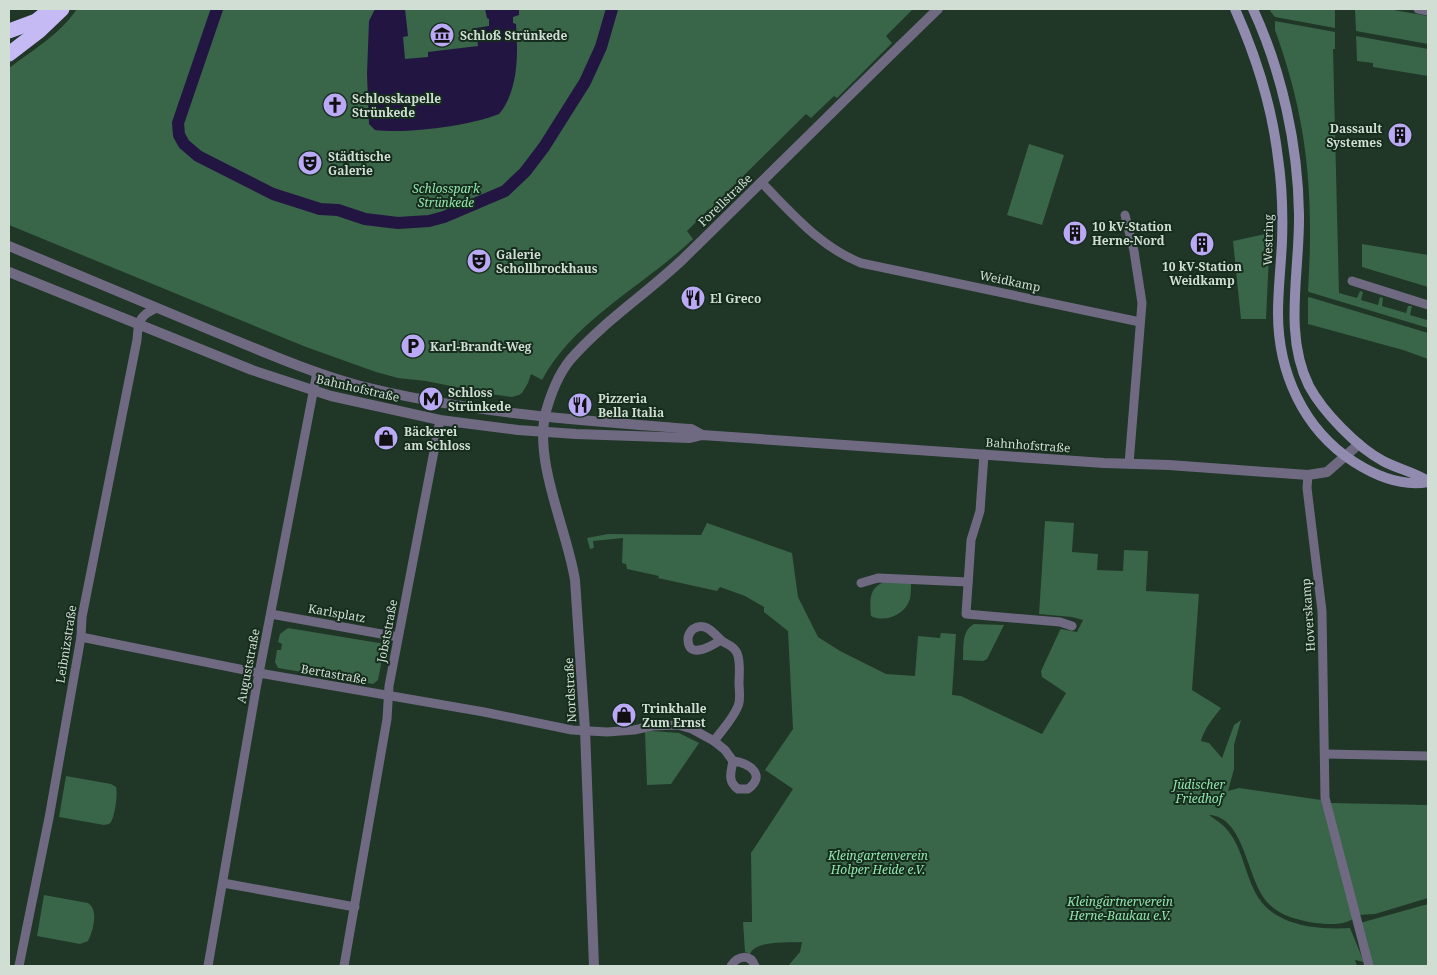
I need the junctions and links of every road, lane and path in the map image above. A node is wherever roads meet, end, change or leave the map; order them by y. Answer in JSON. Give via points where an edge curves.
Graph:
{"nodes":[{"id":1,"x":52,"y":9,"type":"edge"},
{"id":2,"x":62,"y":9,"type":"edge"},
{"id":3,"x":938,"y":9,"type":"edge"},
{"id":4,"x":1236,"y":9,"type":"edge"},
{"id":5,"x":1253,"y":9,"type":"edge"},
{"id":6,"x":1418,"y":9,"type":"edge"},
{"id":7,"x":1428,"y":10,"type":"edge"},
{"id":8,"x":9,"y":31,"type":"edge"},
{"id":9,"x":9,"y":54,"type":"edge"},
{"id":10,"x":761,"y":182,"type":"junction"},
{"id":11,"x":1125,"y":215,"type":"dead end"},
{"id":12,"x":9,"y":246,"type":"edge"},
{"id":13,"x":9,"y":272,"type":"edge"},
{"id":14,"x":1352,"y":281,"type":"dead end"},
{"id":15,"x":1428,"y":305,"type":"edge"},
{"id":16,"x":157,"y":308,"type":"junction"},
{"id":17,"x":1140,"y":322,"type":"junction"},
{"id":18,"x":138,"y":325,"type":"junction"},
{"id":19,"x":317,"y":372,"type":"junction"},
{"id":20,"x":313,"y":391,"type":"junction"},
{"id":21,"x":545,"y":417,"type":"junction"},
{"id":22,"x":440,"y":420,"type":"junction"},
{"id":23,"x":543,"y":432,"type":"junction"},
{"id":24,"x":702,"y":435,"type":"junction"},
{"id":25,"x":1359,"y":444,"type":"junction"},
{"id":26,"x":984,"y":454,"type":"junction"},
{"id":27,"x":1345,"y":456,"type":"junction"},
{"id":28,"x":1129,"y":464,"type":"junction"},
{"id":29,"x":1308,"y":475,"type":"junction"},
{"id":30,"x":1428,"y":481,"type":"edge"},
{"id":31,"x":968,"y":582,"type":"junction"},
{"id":32,"x":861,"y":583,"type":"dead end"},
{"id":33,"x":271,"y":614,"type":"junction"},
{"id":34,"x":1072,"y":626,"type":"dead end"},
{"id":35,"x":81,"y":637,"type":"junction"},
{"id":36,"x":398,"y":637,"type":"junction"},
{"id":37,"x":721,"y":640,"type":"dead end"},
{"id":38,"x":260,"y":673,"type":"junction"},
{"id":39,"x":388,"y":696,"type":"junction"},
{"id":40,"x":584,"y":730,"type":"junction"},
{"id":41,"x":714,"y":742,"type":"junction"},
{"id":42,"x":1324,"y":754,"type":"junction"},
{"id":43,"x":1428,"y":756,"type":"edge"},
{"id":44,"x":733,"y":761,"type":"dead end"},
{"id":45,"x":223,"y":883,"type":"junction"},
{"id":46,"x":355,"y":907,"type":"junction"},
{"id":47,"x":19,"y":966,"type":"edge"},
{"id":48,"x":208,"y":966,"type":"edge"},
{"id":49,"x":345,"y":966,"type":"edge"},
{"id":50,"x":594,"y":966,"type":"edge"},
{"id":51,"x":731,"y":966,"type":"edge"},
{"id":52,"x":755,"y":966,"type":"edge"},
{"id":53,"x":1369,"y":966,"type":"edge"}],
"edges":[{"from":1,"to":8,"type":"highway","via":[[36,21]]},
{"from":2,"to":9,"type":"highway"},
{"from":3,"to":10,"type":"street","name":"Forellstraße"},
{"from":4,"to":27,"type":"main road","name":"Westring","via":[[1264,89],[1278,157],[1282,216],[1278,312],[1281,354],[1303,411]]},
{"from":5,"to":25,"type":"main road","via":[[1282,91],[1294,153],[1299,213],[1295,327],[1298,353],[1310,387],[1330,415]]},
{"from":6,"to":7,"type":"street"},
{"from":10,"to":17,"type":"street","name":"Weidkamp","via":[[816,237],[835,251],[861,263]]},
{"from":10,"to":21,"type":"street","name":"Forellstraße","via":[[680,262],[588,341],[559,379]]},
{"from":11,"to":17,"type":"street","via":[[1142,303]]},
{"from":12,"to":16,"type":"street","name":"Bahnhofstraße"},
{"from":13,"to":18,"type":"street","name":"Bahnhofstraße"},
{"from":14,"to":15,"type":"street"},
{"from":16,"to":18,"type":"street","via":[[148,311]]},
{"from":16,"to":19,"type":"street","name":"Bahnhofstraße"},
{"from":17,"to":28,"type":"street"},
{"from":18,"to":20,"type":"street","name":"Bahnhofstraße"},
{"from":18,"to":35,"type":"street","name":"Leibnizstraße","via":[[82,617]]},
{"from":19,"to":20,"type":"street","name":"Auguststraße"},
{"from":19,"to":21,"type":"street","name":"Bahnhofstraße","via":[[357,385],[419,398]]},
{"from":20,"to":22,"type":"street","name":"Bahnhofstraße"},
{"from":20,"to":33,"type":"street","name":"Auguststraße"},
{"from":21,"to":23,"type":"street","name":"Nordstraße"},
{"from":21,"to":24,"type":"street","name":"Bahnhofstraße","via":[[691,429]]},
{"from":22,"to":23,"type":"street","name":"Bahnhofstraße"},
{"from":22,"to":36,"type":"street","name":"Jobststraße"},
{"from":23,"to":24,"type":"street","name":"Bahnhofstraße","via":[[690,438]]},
{"from":23,"to":40,"type":"street","name":"Nordstraße","via":[[549,476],[575,580]]},
{"from":24,"to":26,"type":"street","name":"Bahnhofstraße"},
{"from":25,"to":27,"type":"street","name":"Bahnhofstraße"},
{"from":25,"to":30,"type":"main road","via":[[1383,461]]},
{"from":26,"to":28,"type":"street","name":"Bahnhofstraße"},
{"from":26,"to":31,"type":"street","via":[[980,511],[971,540]]},
{"from":27,"to":29,"type":"street","name":"Bahnhofstraße","via":[[1327,472]]},
{"from":27,"to":30,"type":"main road","via":[[1366,470],[1391,480],[1416,484]]},
{"from":28,"to":29,"type":"street","name":"Bahnhofstraße"},
{"from":29,"to":42,"type":"street","name":"Hoverskamp","via":[[1322,611]]},
{"from":31,"to":32,"type":"street","via":[[878,578]]},
{"from":31,"to":34,"type":"street","via":[[966,614],[1060,622]]},
{"from":33,"to":36,"type":"street","name":"Karlsplatz"},
{"from":33,"to":38,"type":"street","name":"Auguststraße"},
{"from":35,"to":38,"type":"street","name":"Bertastraße"},
{"from":35,"to":47,"type":"street","name":"Leibnizstraße"},
{"from":36,"to":39,"type":"street","name":"Jobststraße"},
{"from":37,"to":41,"type":"street","via":[[731,646],[739,661],[739,705]]},
{"from":38,"to":39,"type":"street","name":"Bertastraße"},
{"from":38,"to":45,"type":"street","name":"Auguststraße"},
{"from":39,"to":40,"type":"street","name":"Bertastraße"},
{"from":39,"to":46,"type":"street","name":"Jobststraße","via":[[387,719]]},
{"from":40,"to":41,"type":"street","name":"Bertastraße","via":[[607,732],[678,725]]},
{"from":40,"to":50,"type":"street","name":"Nordstraße"},
{"from":41,"to":44,"type":"street","name":"Bertastraße"},
{"from":42,"to":43,"type":"street"},
{"from":42,"to":53,"type":"street","name":"Hoverskamp","via":[[1325,798]]},
{"from":45,"to":46,"type":"street"},
{"from":45,"to":48,"type":"street","name":"Auguststraße"},
{"from":46,"to":49,"type":"street","name":"Jobststraße"},
{"from":51,"to":52,"type":"street","via":[[742,957],[754,962]]}]}
